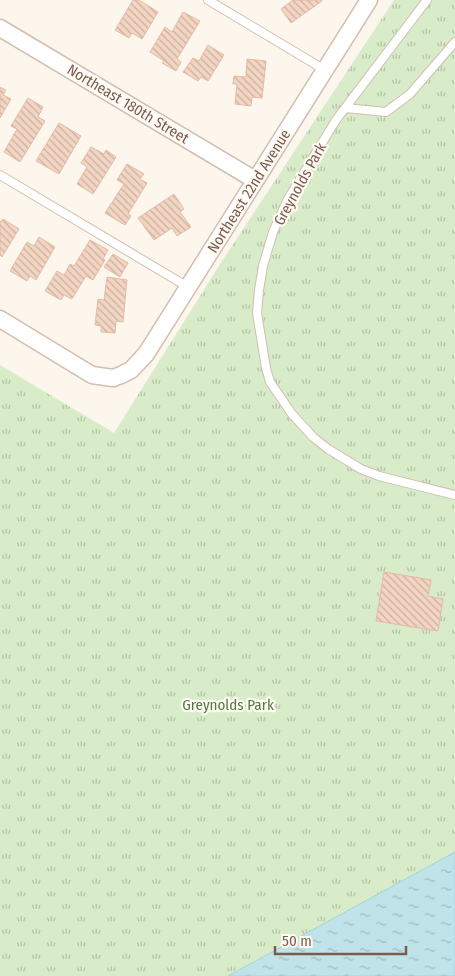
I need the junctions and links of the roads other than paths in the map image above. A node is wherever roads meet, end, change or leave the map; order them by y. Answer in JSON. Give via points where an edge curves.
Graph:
{"nodes":[{"id":1,"x":208,"y":0,"type":"edge"},
{"id":2,"x":369,"y":0,"type":"edge"},
{"id":3,"x":427,"y":0,"type":"edge"},
{"id":4,"x":0,"y":28,"type":"edge"},
{"id":5,"x":455,"y":42,"type":"edge"},
{"id":6,"x":325,"y":70,"type":"junction"},
{"id":7,"x":345,"y":108,"type":"junction"},
{"id":8,"x":0,"y":175,"type":"edge"},
{"id":9,"x":255,"y":180,"type":"junction"},
{"id":10,"x":188,"y":287,"type":"junction"},
{"id":11,"x":0,"y":319,"type":"edge"},
{"id":12,"x":455,"y":494,"type":"edge"}],
"edges":[{"from":1,"to":6,"type":"lane"},
{"from":2,"to":6,"type":"street","name":"Northeast 22nd Avenue"},
{"from":3,"to":7,"type":"lane","name":"Greynolds Park"},
{"from":4,"to":9,"type":"street","name":"Northeast 180th Street"},
{"from":5,"to":7,"type":"lane","via":[[410,94],[386,112]]},
{"from":6,"to":9,"type":"street","name":"Northeast 22nd Avenue"},
{"from":7,"to":12,"type":"lane","name":"Greynolds Park","via":[[288,199],[273,232],[263,266],[257,313],[266,368],[270,382],[292,414],[328,449],[379,476]]},
{"from":8,"to":10,"type":"lane"},
{"from":9,"to":10,"type":"street","name":"Northeast 22nd Avenue"},
{"from":10,"to":11,"type":"street","name":"Northeast 22nd Avenue","via":[[139,363],[113,378],[92,375]]}]}
